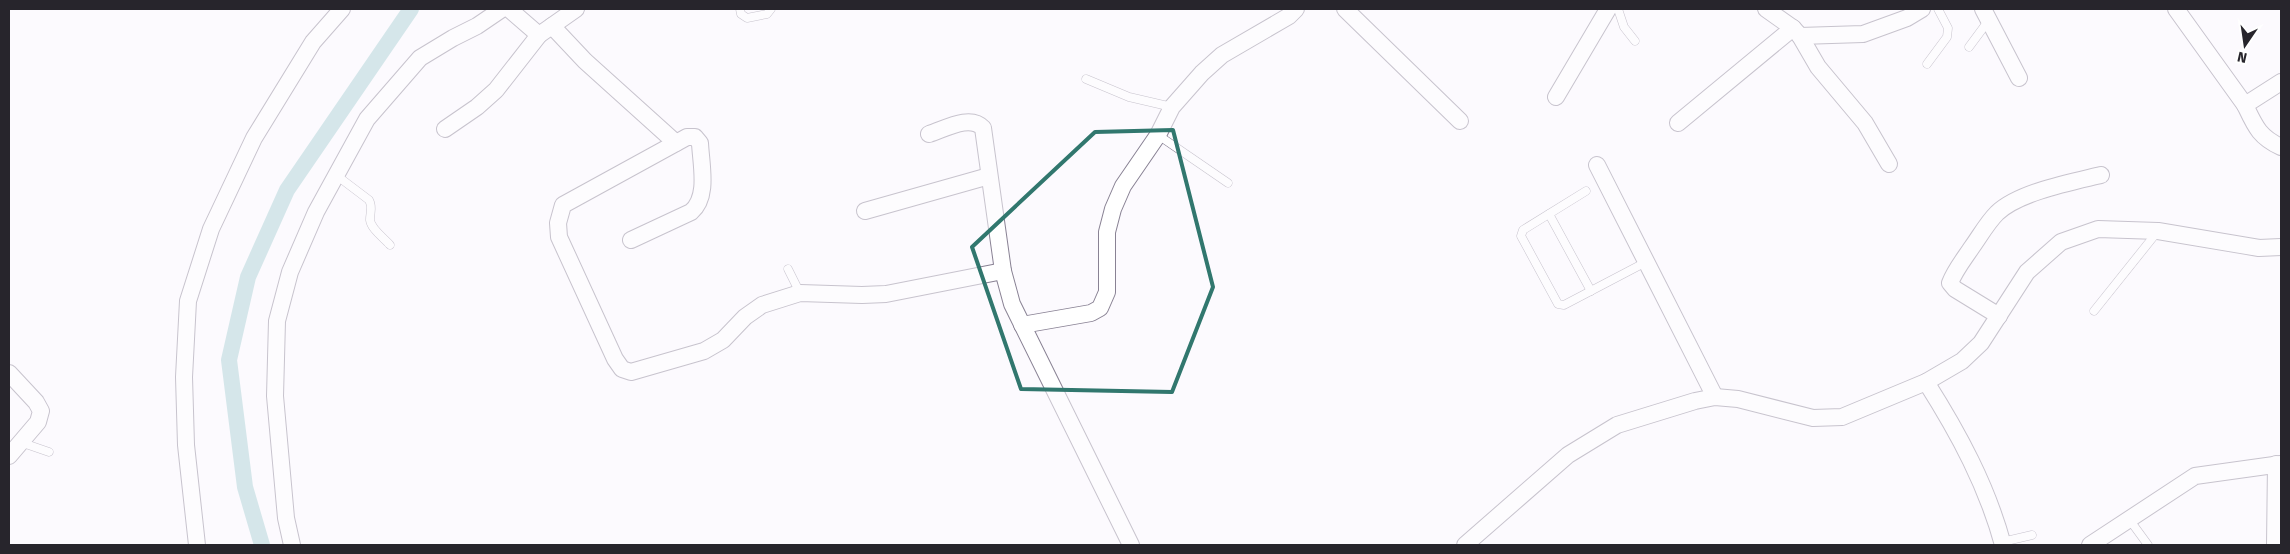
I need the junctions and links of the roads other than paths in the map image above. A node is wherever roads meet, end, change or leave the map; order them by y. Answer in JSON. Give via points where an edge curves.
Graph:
{"nodes":[{"id":1,"x":342,"y":9,"type":"edge"},
{"id":2,"x":502,"y":9,"type":"edge"},
{"id":3,"x":509,"y":9,"type":"edge"},
{"id":4,"x":576,"y":9,"type":"edge"},
{"id":5,"x":740,"y":9,"type":"edge"},
{"id":6,"x":771,"y":9,"type":"edge"},
{"id":7,"x":1296,"y":9,"type":"edge"},
{"id":8,"x":1345,"y":9,"type":"edge"},
{"id":9,"x":1608,"y":9,"type":"edge"},
{"id":10,"x":1618,"y":9,"type":"edge"},
{"id":11,"x":1766,"y":9,"type":"edge"},
{"id":12,"x":1922,"y":9,"type":"edge"},
{"id":13,"x":1938,"y":9,"type":"edge"},
{"id":14,"x":2176,"y":9,"type":"edge"},
{"id":15,"x":1986,"y":12,"type":"edge"},
{"id":16,"x":545,"y":31,"type":"junction"},
{"id":17,"x":1797,"y":32,"type":"junction"},
{"id":18,"x":1635,"y":41,"type":"dead end"},
{"id":19,"x":1969,"y":48,"type":"dead end"},
{"id":20,"x":1927,"y":64,"type":"dead end"},
{"id":21,"x":2019,"y":78,"type":"dead end"},
{"id":22,"x":1086,"y":79,"type":"dead end"},
{"id":23,"x":2281,"y":82,"type":"edge"},
{"id":24,"x":1556,"y":97,"type":"dead end"},
{"id":25,"x":2245,"y":105,"type":"junction"},
{"id":26,"x":1172,"y":107,"type":"junction"},
{"id":27,"x":1460,"y":121,"type":"dead end"},
{"id":28,"x":1678,"y":123,"type":"dead end"},
{"id":29,"x":445,"y":129,"type":"dead end"},
{"id":30,"x":930,"y":134,"type":"dead end"},
{"id":31,"x":1158,"y":135,"type":"junction"},
{"id":32,"x":676,"y":143,"type":"junction"},
{"id":33,"x":2281,"y":147,"type":"edge"},
{"id":34,"x":1889,"y":164,"type":"dead end"},
{"id":35,"x":1597,"y":165,"type":"dead end"},
{"id":36,"x":336,"y":175,"type":"junction"},
{"id":37,"x":2101,"y":175,"type":"dead end"},
{"id":38,"x":989,"y":176,"type":"junction"},
{"id":39,"x":1228,"y":183,"type":"dead end"},
{"id":40,"x":1586,"y":190,"type":"dead end"},
{"id":41,"x":865,"y":211,"type":"dead end"},
{"id":42,"x":1549,"y":214,"type":"junction"},
{"id":43,"x":2158,"y":231,"type":"junction"},
{"id":44,"x":631,"y":240,"type":"dead end"},
{"id":45,"x":390,"y":245,"type":"dead end"},
{"id":46,"x":2281,"y":247,"type":"edge"},
{"id":47,"x":1646,"y":262,"type":"junction"},
{"id":48,"x":788,"y":269,"type":"dead end"},
{"id":49,"x":1003,"y":271,"type":"junction"},
{"id":50,"x":1591,"y":290,"type":"junction"},
{"id":51,"x":800,"y":293,"type":"junction"},
{"id":52,"x":2094,"y":311,"type":"dead end"},
{"id":53,"x":1999,"y":316,"type":"junction"},
{"id":54,"x":1022,"y":325,"type":"junction"},
{"id":55,"x":9,"y":374,"type":"edge"},
{"id":56,"x":1926,"y":382,"type":"junction"},
{"id":57,"x":1715,"y":398,"type":"junction"},
{"id":58,"x":20,"y":442,"type":"junction"},
{"id":59,"x":49,"y":452,"type":"dead end"},
{"id":60,"x":9,"y":456,"type":"edge"},
{"id":61,"x":2279,"y":464,"type":"edge"},
{"id":62,"x":2129,"y":519,"type":"junction"},
{"id":63,"x":2032,"y":535,"type":"dead end"},
{"id":64,"x":2003,"y":544,"type":"edge"},
{"id":65,"x":197,"y":545,"type":"edge"},
{"id":66,"x":292,"y":545,"type":"edge"},
{"id":67,"x":1131,"y":545,"type":"edge"},
{"id":68,"x":1465,"y":545,"type":"edge"},
{"id":69,"x":2090,"y":545,"type":"edge"},
{"id":70,"x":2148,"y":545,"type":"edge"},
{"id":71,"x":2275,"y":545,"type":"edge"}],
"edges":[{"from":1,"to":65,"type":"street","via":[[313,42],[254,138],[211,229],[188,301],[184,377],[186,445]]},
{"from":2,"to":36,"type":"street","via":[[420,58],[367,120]]},
{"from":3,"to":16,"type":"street"},
{"from":4,"to":16,"type":"street"},
{"from":5,"to":6,"type":"lane","via":[[741,14],[748,18],[767,14]]},
{"from":7,"to":26,"type":"street","via":[[1222,55],[1202,72]]},
{"from":8,"to":27,"type":"street"},
{"from":9,"to":24,"type":"street"},
{"from":10,"to":18,"type":"lane","via":[[1624,27]]},
{"from":11,"to":17,"type":"street"},
{"from":12,"to":17,"type":"street","via":[[1863,34]]},
{"from":13,"to":20,"type":"lane","via":[[1948,28],[1947,37]]},
{"from":14,"to":25,"type":"street"},
{"from":15,"to":19,"type":"lane"},
{"from":15,"to":21,"type":"street"},
{"from":16,"to":29,"type":"street","via":[[496,90]]},
{"from":16,"to":32,"type":"street","via":[[585,61]]},
{"from":17,"to":28,"type":"street"},
{"from":17,"to":34,"type":"street","via":[[1818,67],[1865,123]]},
{"from":22,"to":26,"type":"lane","via":[[1129,97]]},
{"from":23,"to":25,"type":"street"},
{"from":25,"to":33,"type":"street","via":[[2258,132]]},
{"from":26,"to":31,"type":"street"},
{"from":30,"to":38,"type":"street","via":[[970,121],[978,122],[983,128]]},
{"from":31,"to":39,"type":"lane"},
{"from":31,"to":54,"type":"street","via":[[1123,186],[1113,209],[1107,232],[1107,292],[1100,308],[1091,313]]},
{"from":32,"to":44,"type":"street","via":[[686,137],[695,137],[700,143],[702,197],[698,206]]},
{"from":32,"to":51,"type":"street","via":[[564,205],[558,223],[559,237],[622,369],[631,372],[704,351],[723,340],[762,305]]},
{"from":35,"to":47,"type":"street"},
{"from":36,"to":45,"type":"lane","via":[[369,200],[372,205],[370,221]]},
{"from":36,"to":66,"type":"street","via":[[290,272],[277,321],[279,450]]},
{"from":37,"to":53,"type":"street","via":[[2048,188],[2019,200],[1998,213],[1980,236],[1950,283]]},
{"from":38,"to":41,"type":"street"},
{"from":38,"to":49,"type":"street"},
{"from":40,"to":42,"type":"lane"},
{"from":42,"to":50,"type":"lane"},
{"from":42,"to":50,"type":"lane","via":[[1523,230],[1521,236],[1558,304],[1564,305]]},
{"from":43,"to":46,"type":"street","via":[[2259,248]]},
{"from":43,"to":52,"type":"lane"},
{"from":43,"to":53,"type":"street","via":[[2098,229],[2061,242],[2027,272]]},
{"from":47,"to":50,"type":"lane"},
{"from":47,"to":57,"type":"street"},
{"from":48,"to":51,"type":"lane"},
{"from":49,"to":51,"type":"street","via":[[886,294]]},
{"from":49,"to":54,"type":"street"},
{"from":53,"to":56,"type":"street","via":[[1981,343],[1962,361]]},
{"from":54,"to":67,"type":"street"},
{"from":55,"to":58,"type":"street","via":[[41,411],[38,422]]},
{"from":56,"to":57,"type":"street","via":[[1842,417],[1813,418],[1738,399]]},
{"from":56,"to":64,"type":"street","via":[[1976,468]]},
{"from":57,"to":68,"type":"street","via":[[1617,425],[1568,455]]},
{"from":58,"to":59,"type":"lane"},
{"from":58,"to":60,"type":"street"},
{"from":61,"to":62,"type":"street","via":[[2195,476]]},
{"from":61,"to":71,"type":"street"},
{"from":62,"to":69,"type":"street"},
{"from":62,"to":70,"type":"lane"},
{"from":63,"to":64,"type":"lane"}]}
